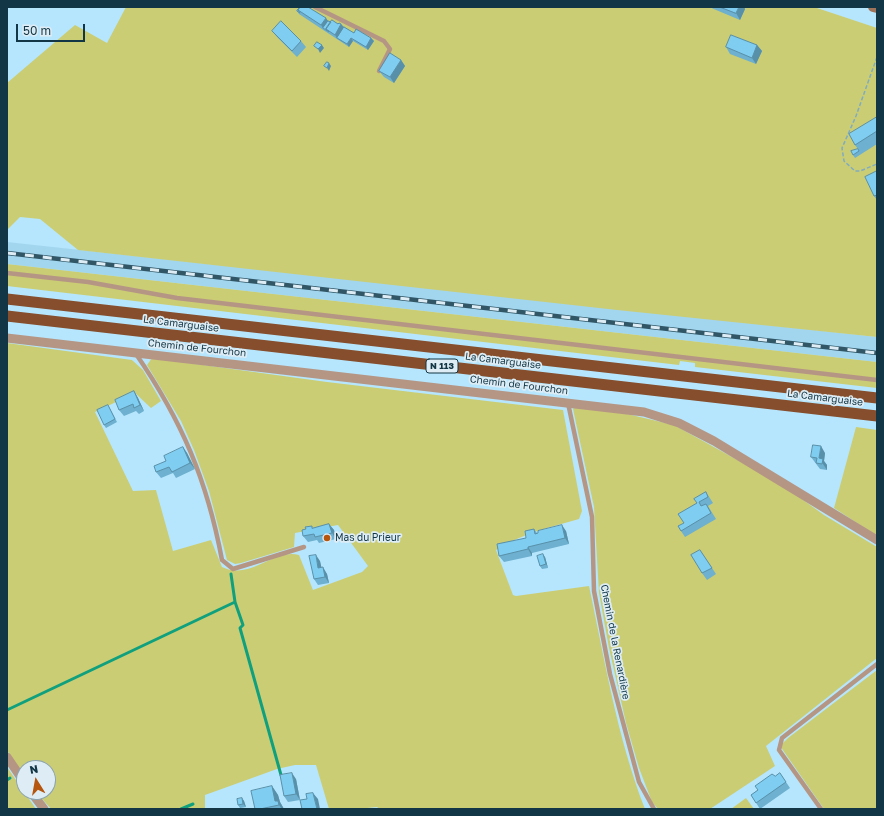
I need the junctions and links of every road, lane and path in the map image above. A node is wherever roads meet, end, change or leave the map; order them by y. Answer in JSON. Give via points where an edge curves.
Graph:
{"nodes":[{"id":1,"x":315,"y":7,"type":"edge"},
{"id":2,"x":873,"y":7,"type":"edge"},
{"id":3,"x":877,"y":8,"type":"edge"},
{"id":4,"x":877,"y":57,"type":"edge"},
{"id":5,"x":379,"y":71,"type":"edge"},
{"id":6,"x":877,"y":164,"type":"edge"},
{"id":7,"x":7,"y":273,"type":"edge"},
{"id":8,"x":7,"y":299,"type":"edge"},
{"id":9,"x":7,"y":316,"type":"edge"},
{"id":10,"x":7,"y":338,"type":"edge"},
{"id":11,"x":135,"y":352,"type":"junction"},
{"id":12,"x":877,"y":380,"type":"edge"},
{"id":13,"x":877,"y":398,"type":"edge"},
{"id":14,"x":568,"y":402,"type":"junction"},
{"id":15,"x":877,"y":417,"type":"edge"},
{"id":16,"x":877,"y":540,"type":"edge"},
{"id":17,"x":304,"y":547,"type":"dead end"},
{"id":18,"x":877,"y":664,"type":"edge"},
{"id":19,"x":7,"y":757,"type":"edge"},
{"id":20,"x":16,"y":770,"type":"edge"},
{"id":21,"x":37,"y":800,"type":"edge"},
{"id":22,"x":44,"y":809,"type":"edge"},
{"id":23,"x":654,"y":809,"type":"edge"},
{"id":24,"x":821,"y":809,"type":"edge"}],
"edges":[{"from":1,"to":5,"type":"lane","via":[[384,41],[390,49]]},
{"from":2,"to":3,"type":"main road"},
{"from":4,"to":6,"type":"path","via":[[842,148],[844,161],[855,171]]},
{"from":7,"to":12,"type":"lane","via":[[88,282],[177,298]]},
{"from":8,"to":13,"type":"highway","name":"La Camarguaise","number":"N 113"},
{"from":9,"to":15,"type":"highway","name":"La Camarguaise","number":"N 113"},
{"from":10,"to":11,"type":"street","name":"Chemin de Fourchon"},
{"from":11,"to":14,"type":"street","name":"Chemin de Fourchon"},
{"from":11,"to":17,"type":"lane","via":[[166,400],[193,455],[215,525],[222,560],[233,569]]},
{"from":14,"to":16,"type":"street","name":"Chemin de Fourchon","via":[[644,412],[679,423],[733,452]]},
{"from":14,"to":23,"type":"lane","name":"Chemin de la Renardière","via":[[592,517],[594,591],[610,674],[639,782]]},
{"from":18,"to":24,"type":"lane","via":[[782,738],[779,750]]},
{"from":19,"to":20,"type":"street"},
{"from":21,"to":22,"type":"street"}]}
